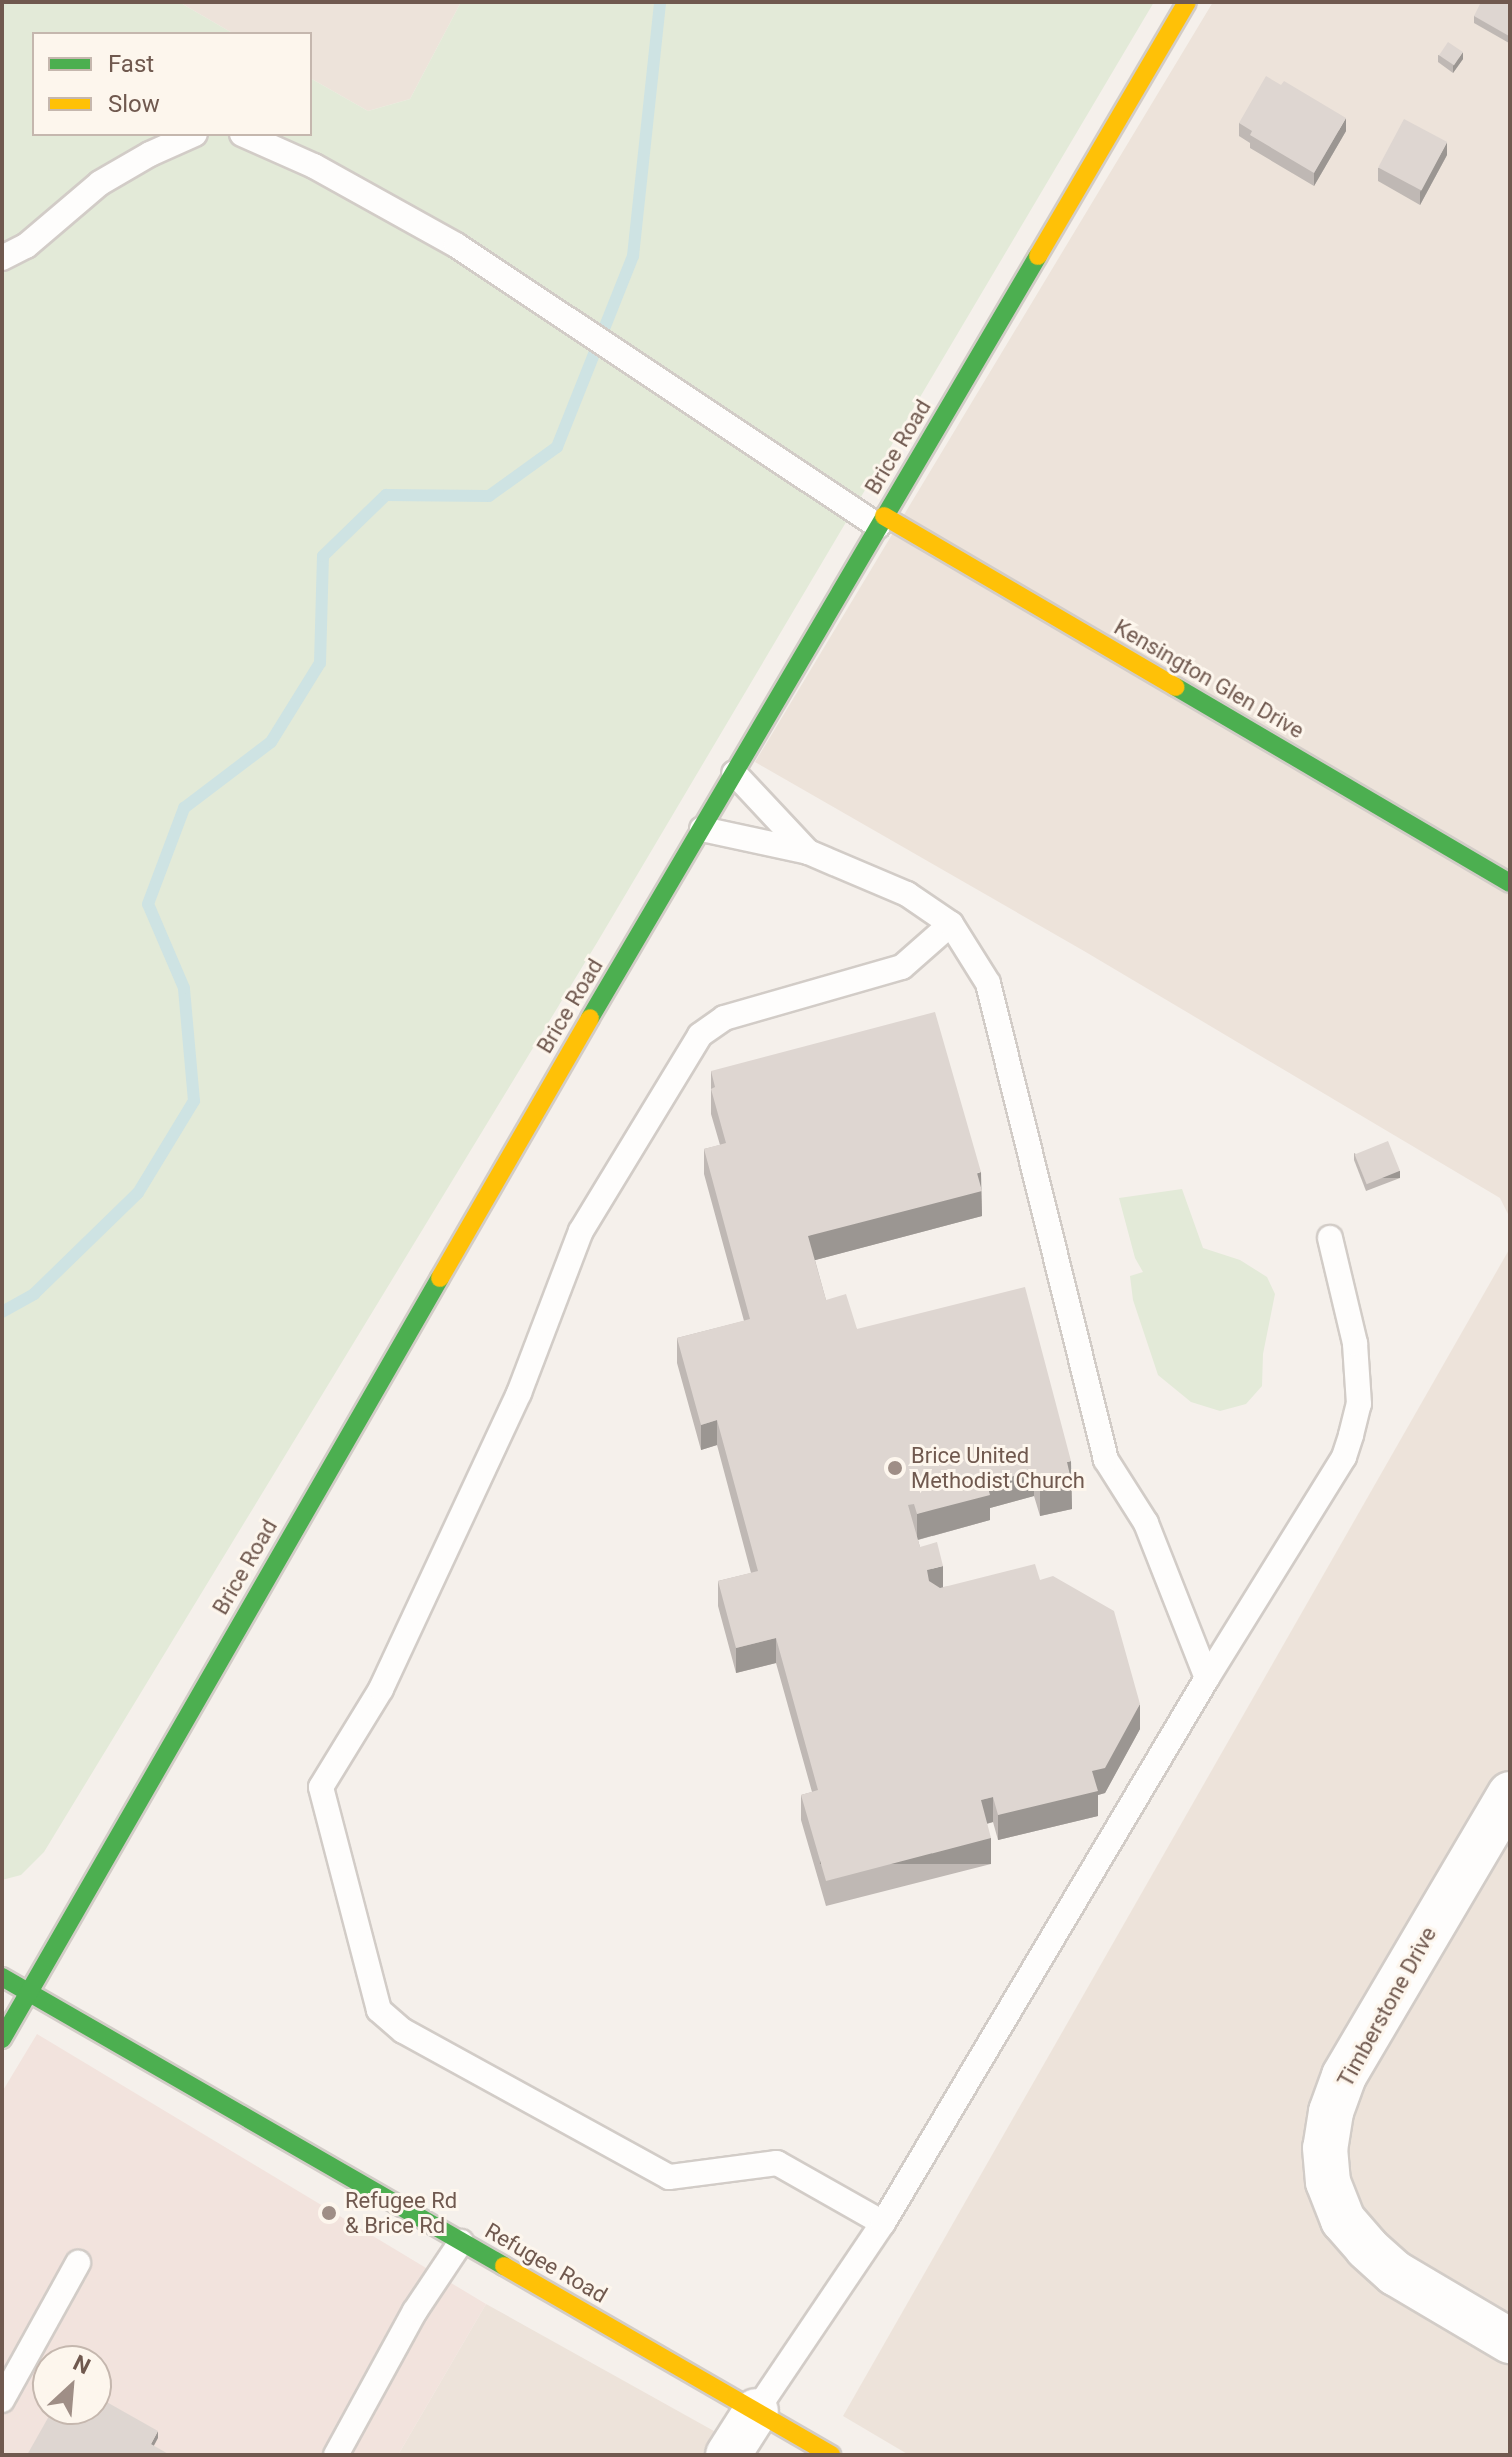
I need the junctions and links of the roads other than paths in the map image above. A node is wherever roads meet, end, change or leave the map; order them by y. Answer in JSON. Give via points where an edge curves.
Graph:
{"nodes":[{"id":1,"x":1187,"y":2,"type":"edge"},
{"id":2,"x":190,"y":136,"type":"edge"},
{"id":3,"x":246,"y":136,"type":"edge"},
{"id":4,"x":2,"y":258,"type":"edge"},
{"id":5,"x":881,"y":521,"type":"junction"},
{"id":6,"x":734,"y":773,"type":"junction"},
{"id":7,"x":702,"y":829,"type":"junction"},
{"id":8,"x":808,"y":852,"type":"junction"},
{"id":9,"x":1510,"y":883,"type":"edge"},
{"id":10,"x":951,"y":924,"type":"junction"},
{"id":11,"x":1330,"y":1238,"type":"dead end"},
{"id":12,"x":1207,"y":1678,"type":"junction"},
{"id":13,"x":1510,"y":1794,"type":"edge"},
{"id":14,"x":2,"y":1977,"type":"edge"},
{"id":15,"x":28,"y":1993,"type":"junction"},
{"id":16,"x":2,"y":2039,"type":"edge"},
{"id":17,"x":883,"y":2223,"type":"junction"},
{"id":18,"x":461,"y":2242,"type":"junction"},
{"id":19,"x":78,"y":2263,"type":"dead end"},
{"id":20,"x":1510,"y":2341,"type":"edge"},
{"id":21,"x":2,"y":2400,"type":"edge"},
{"id":22,"x":756,"y":2411,"type":"junction"},
{"id":23,"x":336,"y":2455,"type":"edge"},
{"id":24,"x":728,"y":2455,"type":"edge"},
{"id":25,"x":831,"y":2455,"type":"edge"}],
"edges":[{"from":1,"to":5,"type":"main road","name":"Brice Road"},
{"from":2,"to":4,"type":"lane","via":[[100,183],[26,246]]},
{"from":3,"to":5,"type":"lane","via":[[314,166],[456,245],[622,358]]},
{"from":5,"to":6,"type":"main road","name":"Brice Road"},
{"from":5,"to":9,"type":"main road","name":"Kensington Glen Drive"},
{"from":6,"to":7,"type":"main road","name":"Brice Road"},
{"from":6,"to":8,"type":"lane"},
{"from":7,"to":8,"type":"lane"},
{"from":7,"to":15,"type":"main road","name":"Brice Road"},
{"from":8,"to":10,"type":"lane","via":[[907,894]]},
{"from":10,"to":12,"type":"lane","via":[[988,983],[1106,1460],[1146,1523]]},
{"from":10,"to":17,"type":"lane","via":[[902,967],[724,1018],[700,1035],[581,1231],[519,1393],[381,1689],[321,1787],[379,2010],[403,2031],[669,2177],[777,2163]]},
{"from":11,"to":12,"type":"lane","via":[[1355,1343],[1359,1404],[1351,1435],[1344,1457]]},
{"from":12,"to":17,"type":"lane"},
{"from":13,"to":20,"type":"street","name":"Timberstone Drive","via":[[1344,2076],[1325,2148],[1328,2182],[1343,2220],[1367,2248],[1395,2273]]},
{"from":14,"to":15,"type":"main road","name":"Refugee Road"},
{"from":15,"to":16,"type":"main road","name":"Brice Road"},
{"from":15,"to":18,"type":"main road","name":"Refugee Road"},
{"from":17,"to":22,"type":"lane"},
{"from":18,"to":22,"type":"main road","name":"Refugee Road"},
{"from":18,"to":23,"type":"lane","via":[[415,2311]]},
{"from":19,"to":21,"type":"lane"},
{"from":22,"to":24,"type":"street"},
{"from":22,"to":25,"type":"main road","name":"Refugee Road"}]}
